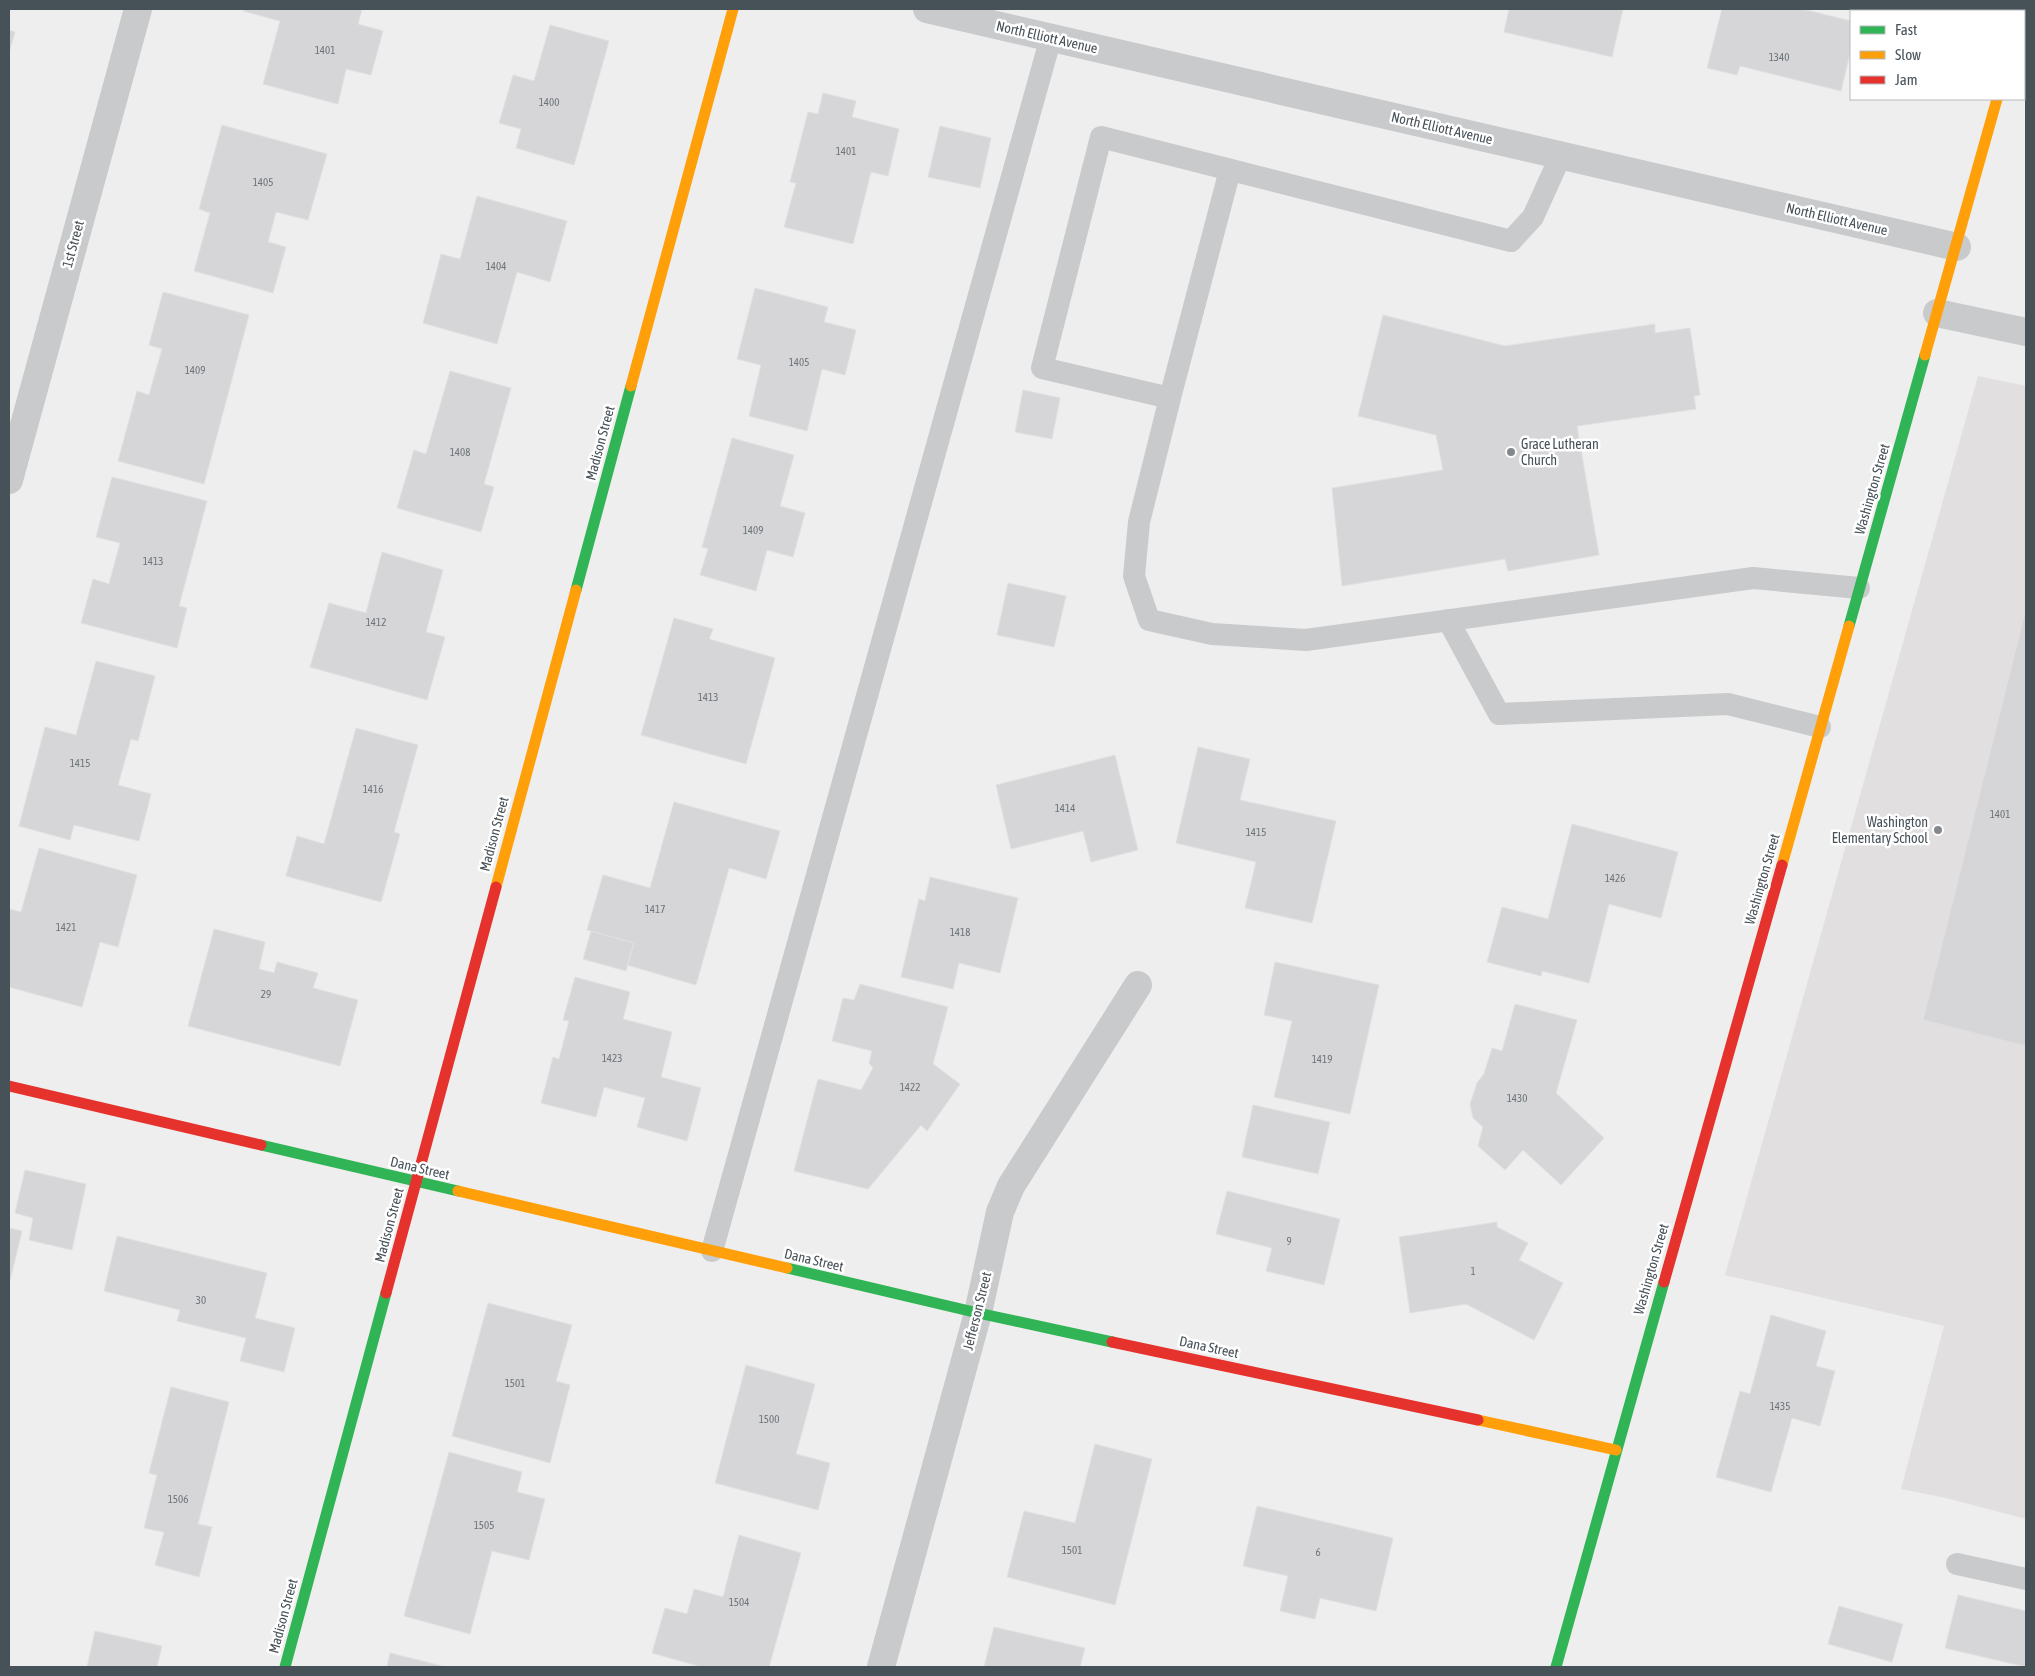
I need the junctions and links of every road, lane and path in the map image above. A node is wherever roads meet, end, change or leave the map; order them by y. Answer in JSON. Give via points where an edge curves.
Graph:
{"nodes":[{"id":1,"x":138,"y":9,"type":"edge"},
{"id":2,"x":733,"y":9,"type":"edge"},
{"id":3,"x":927,"y":9,"type":"edge"},
{"id":4,"x":1051,"y":37,"type":"junction"},
{"id":5,"x":1997,"y":100,"type":"edge"},
{"id":6,"x":1561,"y":155,"type":"junction"},
{"id":7,"x":1230,"y":170,"type":"junction"},
{"id":8,"x":1957,"y":247,"type":"junction"},
{"id":9,"x":1937,"y":313,"type":"junction"},
{"id":10,"x":2026,"y":332,"type":"edge"},
{"id":11,"x":1170,"y":398,"type":"junction"},
{"id":12,"x":9,"y":480,"type":"edge"},
{"id":13,"x":1859,"y":588,"type":"junction"},
{"id":14,"x":1448,"y":620,"type":"junction"},
{"id":15,"x":1820,"y":727,"type":"junction"},
{"id":16,"x":1138,"y":985,"type":"dead end"},
{"id":17,"x":9,"y":1086,"type":"edge"},
{"id":18,"x":416,"y":1182,"type":"junction"},
{"id":19,"x":712,"y":1251,"type":"junction"},
{"id":20,"x":978,"y":1313,"type":"junction"},
{"id":21,"x":1616,"y":1450,"type":"junction"},
{"id":22,"x":1957,"y":1564,"type":"dead end"},
{"id":23,"x":2026,"y":1579,"type":"edge"},
{"id":24,"x":285,"y":1667,"type":"edge"},
{"id":25,"x":881,"y":1667,"type":"edge"},
{"id":26,"x":1556,"y":1667,"type":"edge"}],
"edges":[{"from":1,"to":12,"type":"street","name":"1st Street"},
{"from":2,"to":18,"type":"street","name":"Madison Street"},
{"from":3,"to":4,"type":"street","name":"North Elliott Avenue"},
{"from":4,"to":6,"type":"street","name":"North Elliott Avenue"},
{"from":4,"to":19,"type":"lane"},
{"from":5,"to":8,"type":"street","name":"Washington Street"},
{"from":6,"to":7,"type":"lane","via":[[1533,217],[1511,241]]},
{"from":6,"to":8,"type":"street","name":"North Elliott Avenue"},
{"from":7,"to":11,"type":"lane"},
{"from":7,"to":11,"type":"lane","via":[[1101,137],[1042,368]]},
{"from":8,"to":9,"type":"street","name":"Washington Street"},
{"from":9,"to":10,"type":"street"},
{"from":9,"to":13,"type":"street","name":"Washington Street"},
{"from":11,"to":14,"type":"lane","via":[[1139,522],[1134,576],[1149,620],[1212,634],[1306,640]]},
{"from":13,"to":14,"type":"lane","via":[[1752,578]]},
{"from":13,"to":15,"type":"street","name":"Washington Street"},
{"from":14,"to":15,"type":"lane","via":[[1499,714],[1728,704]]},
{"from":15,"to":21,"type":"street","name":"Washington Street"},
{"from":16,"to":20,"type":"street","name":"Jefferson Street","via":[[1011,1186],[1000,1212]]},
{"from":17,"to":18,"type":"street","name":"Dana Street"},
{"from":18,"to":19,"type":"street","name":"Dana Street"},
{"from":18,"to":24,"type":"street","name":"Madison Street"},
{"from":19,"to":20,"type":"street","name":"Dana Street"},
{"from":20,"to":21,"type":"street","name":"Dana Street"},
{"from":20,"to":25,"type":"street","name":"Jefferson Street"},
{"from":21,"to":26,"type":"street","name":"Washington Street"},
{"from":22,"to":23,"type":"lane"}]}
